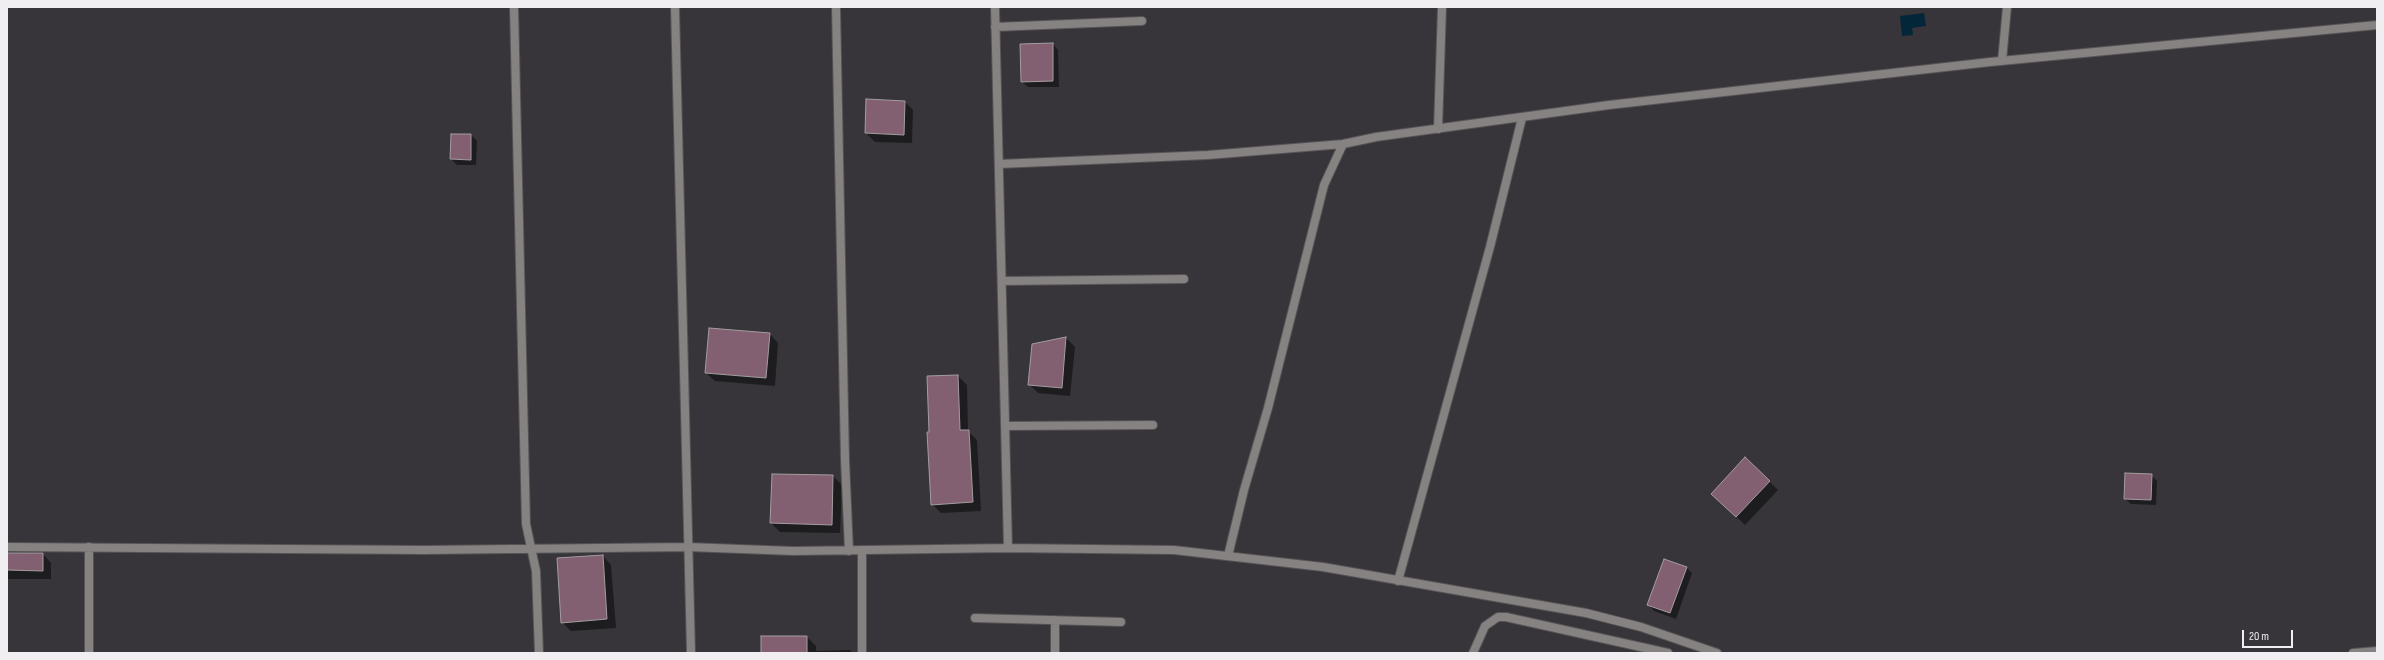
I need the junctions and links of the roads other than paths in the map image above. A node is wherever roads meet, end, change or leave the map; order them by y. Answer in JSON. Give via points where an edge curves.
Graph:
{"nodes":[{"id":1,"x":514,"y":7,"type":"edge"},
{"id":2,"x":675,"y":7,"type":"edge"},
{"id":3,"x":836,"y":7,"type":"edge"},
{"id":4,"x":995,"y":7,"type":"edge"},
{"id":5,"x":1442,"y":7,"type":"edge"},
{"id":6,"x":2008,"y":7,"type":"edge"},
{"id":7,"x":1142,"y":20,"type":"dead end"},
{"id":8,"x":2377,"y":25,"type":"edge"},
{"id":9,"x":996,"y":27,"type":"junction"},
{"id":10,"x":2002,"y":61,"type":"junction"},
{"id":11,"x":1522,"y":118,"type":"junction"},
{"id":12,"x":1438,"y":129,"type":"junction"},
{"id":13,"x":1343,"y":144,"type":"junction"},
{"id":14,"x":999,"y":164,"type":"junction"},
{"id":15,"x":1184,"y":279,"type":"dead end"},
{"id":16,"x":1002,"y":281,"type":"junction"},
{"id":17,"x":1154,"y":425,"type":"dead end"},
{"id":18,"x":1005,"y":426,"type":"junction"},
{"id":19,"x":688,"y":546,"type":"junction"},
{"id":20,"x":7,"y":547,"type":"edge"},
{"id":21,"x":89,"y":547,"type":"junction"},
{"id":22,"x":1008,"y":548,"type":"junction"},
{"id":23,"x":533,"y":550,"type":"junction"},
{"id":24,"x":849,"y":551,"type":"junction"},
{"id":25,"x":862,"y":551,"type":"junction"},
{"id":26,"x":1228,"y":556,"type":"junction"},
{"id":27,"x":1398,"y":581,"type":"junction"},
{"id":28,"x":975,"y":618,"type":"dead end"},
{"id":29,"x":1056,"y":620,"type":"junction"},
{"id":30,"x":1121,"y":622,"type":"dead end"},
{"id":31,"x":2377,"y":651,"type":"edge"},
{"id":32,"x":89,"y":653,"type":"edge"},
{"id":33,"x":539,"y":653,"type":"edge"},
{"id":34,"x":691,"y":653,"type":"edge"},
{"id":35,"x":862,"y":653,"type":"edge"},
{"id":36,"x":1055,"y":653,"type":"edge"},
{"id":37,"x":1473,"y":653,"type":"edge"},
{"id":38,"x":1668,"y":653,"type":"edge"},
{"id":39,"x":1717,"y":653,"type":"edge"},
{"id":40,"x":2353,"y":653,"type":"edge"}],
"edges":[{"from":1,"to":23,"type":"street","via":[[526,524]]},
{"from":2,"to":19,"type":"street"},
{"from":3,"to":24,"type":"street"},
{"from":4,"to":9,"type":"street"},
{"from":5,"to":12,"type":"street"},
{"from":6,"to":10,"type":"street"},
{"from":7,"to":9,"type":"street"},
{"from":8,"to":10,"type":"street"},
{"from":9,"to":14,"type":"street"},
{"from":10,"to":11,"type":"street"},
{"from":11,"to":12,"type":"street"},
{"from":11,"to":27,"type":"street","via":[[1490,247]]},
{"from":12,"to":13,"type":"street"},
{"from":13,"to":14,"type":"street","via":[[1208,155]]},
{"from":13,"to":26,"type":"street","via":[[1324,185]]},
{"from":14,"to":16,"type":"street"},
{"from":15,"to":16,"type":"street"},
{"from":16,"to":18,"type":"street"},
{"from":17,"to":18,"type":"street"},
{"from":18,"to":22,"type":"street"},
{"from":19,"to":23,"type":"street"},
{"from":19,"to":24,"type":"street"},
{"from":19,"to":34,"type":"street"},
{"from":20,"to":21,"type":"street"},
{"from":21,"to":23,"type":"street"},
{"from":21,"to":32,"type":"street"},
{"from":22,"to":25,"type":"street"},
{"from":22,"to":26,"type":"street","via":[[1174,550]]},
{"from":23,"to":33,"type":"street","via":[[538,587]]},
{"from":24,"to":25,"type":"street"},
{"from":25,"to":35,"type":"street"},
{"from":26,"to":27,"type":"street","via":[[1323,567]]},
{"from":27,"to":39,"type":"street","via":[[1586,613],[1641,627]]},
{"from":28,"to":29,"type":"street"},
{"from":29,"to":30,"type":"street"},
{"from":29,"to":36,"type":"street"},
{"from":31,"to":40,"type":"street"},
{"from":37,"to":38,"type":"street","via":[[1485,626],[1498,617],[1506,616]]}]}
